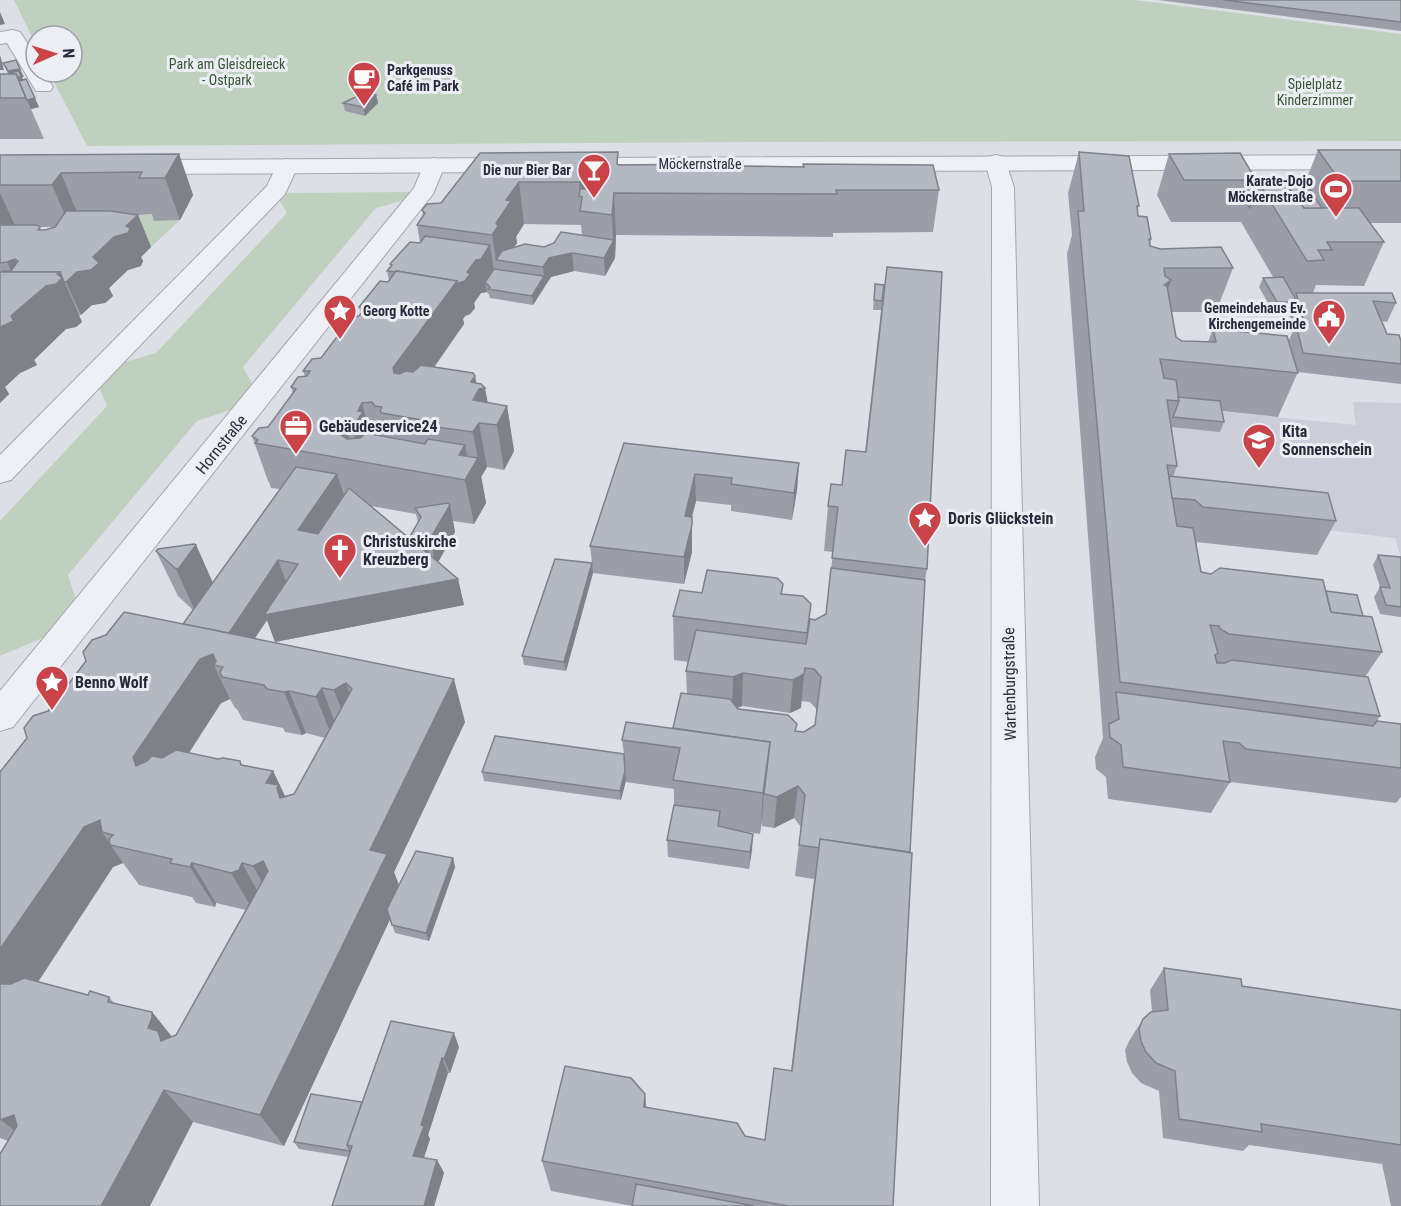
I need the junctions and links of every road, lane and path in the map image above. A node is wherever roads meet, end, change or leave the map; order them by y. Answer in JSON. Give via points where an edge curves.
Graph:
{"nodes":[{"id":1,"x":0,"y":38,"type":"edge"},
{"id":2,"x":43,"y":87,"type":"dead end"},
{"id":3,"x":996,"y":162,"type":"junction"},
{"id":4,"x":1401,"y":162,"type":"edge"},
{"id":5,"x":434,"y":165,"type":"junction"},
{"id":6,"x":531,"y":165,"type":"edge"},
{"id":7,"x":554,"y":165,"type":"edge"},
{"id":8,"x":287,"y":166,"type":"junction"},
{"id":9,"x":117,"y":167,"type":"edge"},
{"id":10,"x":0,"y":473,"type":"edge"},
{"id":11,"x":0,"y":717,"type":"edge"},
{"id":12,"x":1015,"y":1206,"type":"edge"}],
"edges":[{"from":1,"to":2,"type":"street","via":[[13,36]]},
{"from":3,"to":4,"type":"street","name":"Möckernstraße"},
{"from":3,"to":7,"type":"street","name":"Möckernstraße"},
{"from":3,"to":12,"type":"street","name":"Wartenburgstraße","via":[[1003,187]]},
{"from":5,"to":6,"type":"street"},
{"from":5,"to":8,"type":"street"},
{"from":5,"to":11,"type":"street","name":"Hornstraße","via":[[425,189]]},
{"from":8,"to":9,"type":"street"},
{"from":8,"to":10,"type":"street","via":[[277,189]]}]}
